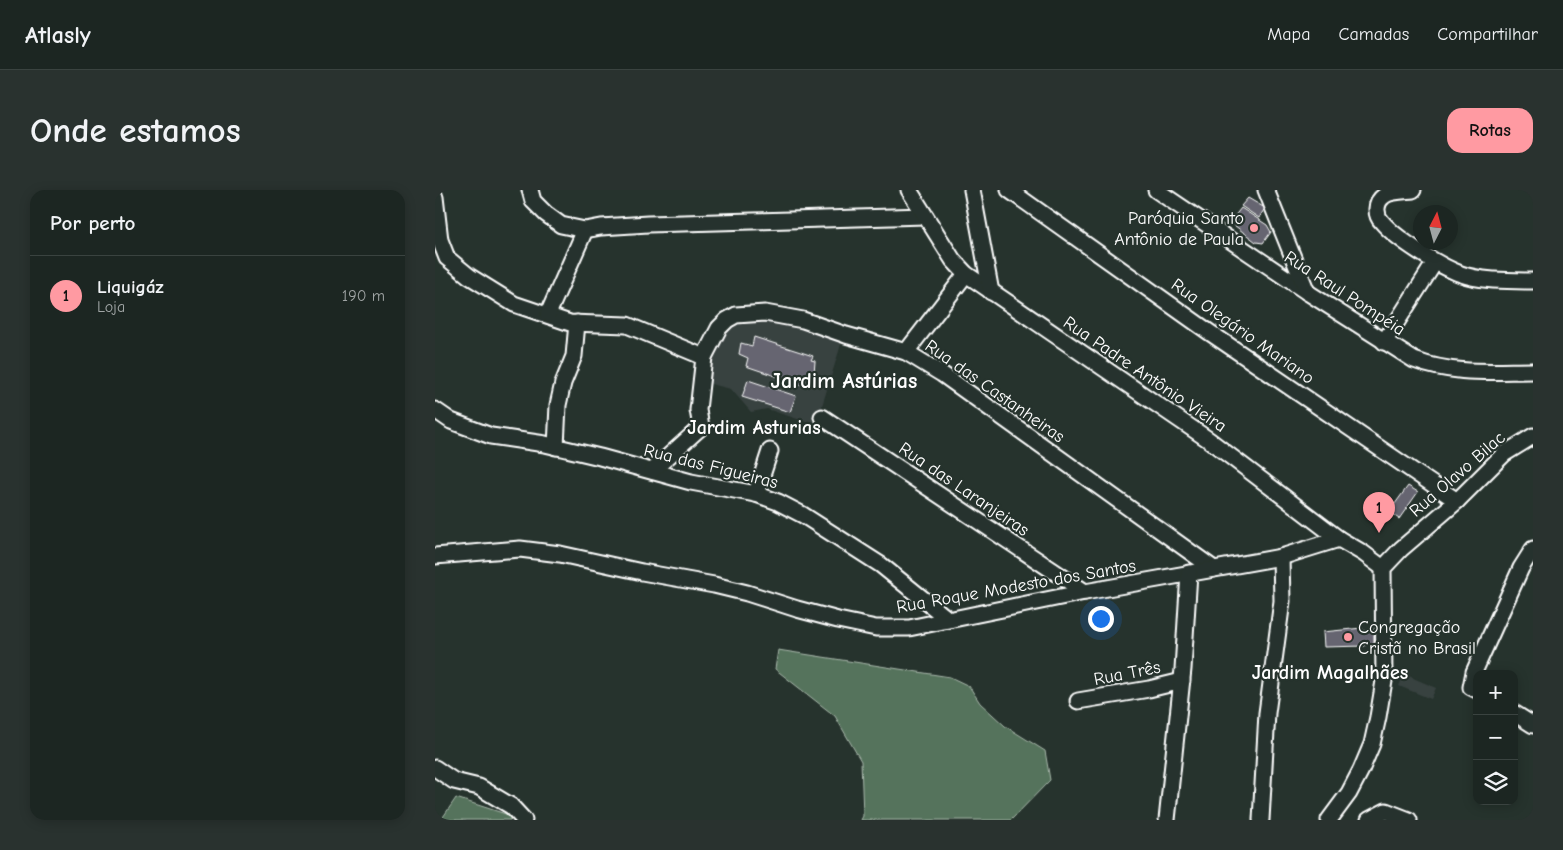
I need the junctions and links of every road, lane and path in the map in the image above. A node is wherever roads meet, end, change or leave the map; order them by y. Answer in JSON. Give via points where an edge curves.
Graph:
{"nodes":[{"id":1,"x":530,"y":190,"type":"edge"},
{"id":2,"x":909,"y":190,"type":"edge"},
{"id":3,"x":972,"y":190,"type":"edge"},
{"id":4,"x":1009,"y":190,"type":"edge"},
{"id":5,"x":1157,"y":190,"type":"edge"},
{"id":6,"x":1266,"y":190,"type":"edge"},
{"id":7,"x":1413,"y":190,"type":"edge"},
{"id":8,"x":435,"y":198,"type":"edge"},
{"id":9,"x":925,"y":216,"type":"junction"},
{"id":10,"x":585,"y":230,"type":"junction"},
{"id":11,"x":1435,"y":262,"type":"junction"},
{"id":12,"x":966,"y":274,"type":"junction"},
{"id":13,"x":1533,"y":281,"type":"edge"},
{"id":14,"x":991,"y":292,"type":"junction"},
{"id":15,"x":1307,"y":292,"type":"junction"},
{"id":16,"x":548,"y":314,"type":"junction"},
{"id":17,"x":577,"y":323,"type":"junction"},
{"id":18,"x":1384,"y":342,"type":"junction"},
{"id":19,"x":906,"y":352,"type":"junction"},
{"id":20,"x":704,"y":357,"type":"junction"},
{"id":21,"x":1533,"y":371,"type":"edge"},
{"id":22,"x":435,"y":410,"type":"edge"},
{"id":23,"x":822,"y":417,"type":"dead end"},
{"id":24,"x":1533,"y":436,"type":"edge"},
{"id":25,"x":556,"y":447,"type":"junction"},
{"id":26,"x":770,"y":451,"type":"dead end"},
{"id":27,"x":652,"y":471,"type":"junction"},
{"id":28,"x":756,"y":494,"type":"junction"},
{"id":29,"x":1457,"y":501,"type":"junction"},
{"id":30,"x":1339,"y":539,"type":"junction"},
{"id":31,"x":1533,"y":550,"type":"edge"},
{"id":32,"x":435,"y":556,"type":"edge"},
{"id":33,"x":1281,"y":557,"type":"junction"},
{"id":34,"x":1383,"y":568,"type":"junction"},
{"id":35,"x":1213,"y":569,"type":"junction"},
{"id":36,"x":1189,"y":573,"type":"junction"},
{"id":37,"x":1085,"y":592,"type":"junction"},
{"id":38,"x":949,"y":620,"type":"junction"},
{"id":39,"x":1475,"y":670,"type":"edge"},
{"id":40,"x":1182,"y":681,"type":"junction"},
{"id":41,"x":1078,"y":701,"type":"dead end"},
{"id":42,"x":1517,"y":715,"type":"edge"},
{"id":43,"x":1533,"y":725,"type":"edge"},
{"id":44,"x":435,"y":768,"type":"edge"},
{"id":45,"x":1371,"y":819,"type":"edge"},
{"id":46,"x":524,"y":820,"type":"edge"},
{"id":47,"x":1167,"y":820,"type":"edge"},
{"id":48,"x":1261,"y":820,"type":"edge"},
{"id":49,"x":1329,"y":820,"type":"edge"},
{"id":50,"x":1409,"y":820,"type":"edge"}],
"edges":[{"from":1,"to":10,"type":"street","via":[[533,201],[553,220]]},
{"from":2,"to":9,"type":"street","name":"Rua Padre Antônio Vieira"},
{"from":3,"to":14,"type":"street"},
{"from":4,"to":29,"type":"street","name":"Rua Olegário Mariano"},
{"from":5,"to":15,"type":"street","name":"Rua Raul Pompéia"},
{"from":6,"to":15,"type":"street"},
{"from":7,"to":11,"type":"street","via":[[1385,194],[1377,206],[1377,214],[1392,232]]},
{"from":8,"to":16,"type":"street","via":[[440,240],[447,258],[514,304]]},
{"from":9,"to":10,"type":"street","via":[[648,224]]},
{"from":9,"to":12,"type":"street","name":"Rua Padre Antônio Vieira","via":[[953,260]]},
{"from":10,"to":16,"type":"street"},
{"from":11,"to":13,"type":"street","via":[[1481,279]]},
{"from":11,"to":18,"type":"street"},
{"from":12,"to":14,"type":"street","name":"Rua Padre Antônio Vieira"},
{"from":12,"to":19,"type":"street"},
{"from":14,"to":30,"type":"street","name":"Rua Padre Antônio Vieira","via":[[1209,440]]},
{"from":15,"to":18,"type":"street","name":"Rua Raul Pompéia"},
{"from":16,"to":17,"type":"street"},
{"from":17,"to":20,"type":"street","via":[[627,325]]},
{"from":17,"to":25,"type":"street","via":[[574,356],[558,405]]},
{"from":18,"to":21,"type":"street","name":"Rua Raul Pompéia","via":[[1431,367],[1459,372]]},
{"from":19,"to":20,"type":"street","name":"Rua das Castanheiras","via":[[803,320],[765,313],[736,315],[727,320],[719,328]]},
{"from":19,"to":35,"type":"street","name":"Rua das Castanheiras","via":[[942,374]]},
{"from":20,"to":27,"type":"street","name":"Rua das Castanheiras","via":[[699,410],[701,427]]},
{"from":22,"to":25,"type":"street","name":"Rua das Figueiras","via":[[451,421],[491,436]]},
{"from":23,"to":37,"type":"street","name":"Rua das Laranjeiras"},
{"from":24,"to":29,"type":"street","name":"Rua Olavo Bilac","via":[[1504,454]]},
{"from":25,"to":27,"type":"street","name":"Rua das Figueiras"},
{"from":26,"to":28,"type":"street"},
{"from":27,"to":28,"type":"street","name":"Rua das Figueiras"},
{"from":28,"to":38,"type":"street","name":"Rua das Figueiras","via":[[803,515],[881,565]]},
{"from":29,"to":34,"type":"street","name":"Rua Olavo Bilac"},
{"from":30,"to":33,"type":"street","name":"Rua Roque Modesto dos Santos"},
{"from":30,"to":34,"type":"street","name":"Rua Padre Antônio Vieira"},
{"from":31,"to":39,"type":"street","via":[[1521,568]]},
{"from":32,"to":38,"type":"street","name":"Rua Roque Modesto dos Santos","via":[[520,549],[714,585],[876,628],[909,628]]},
{"from":33,"to":35,"type":"street","name":"Rua Roque Modesto dos Santos"},
{"from":33,"to":48,"type":"street","via":[[1282,601],[1267,713]]},
{"from":34,"to":49,"type":"street","via":[[1384,681],[1378,717],[1372,744],[1361,770]]},
{"from":35,"to":36,"type":"street","name":"Rua Roque Modesto dos Santos"},
{"from":36,"to":37,"type":"street","name":"Rua Roque Modesto dos Santos"},
{"from":36,"to":40,"type":"street"},
{"from":37,"to":38,"type":"street","name":"Rua Roque Modesto dos Santos"},
{"from":40,"to":41,"type":"street","name":"Rua Três"},
{"from":40,"to":47,"type":"street"},
{"from":42,"to":43,"type":"street"},
{"from":44,"to":46,"type":"street","via":[[454,780],[479,787],[511,806]]},
{"from":45,"to":50,"type":"street","via":[[1386,811]]}]}
